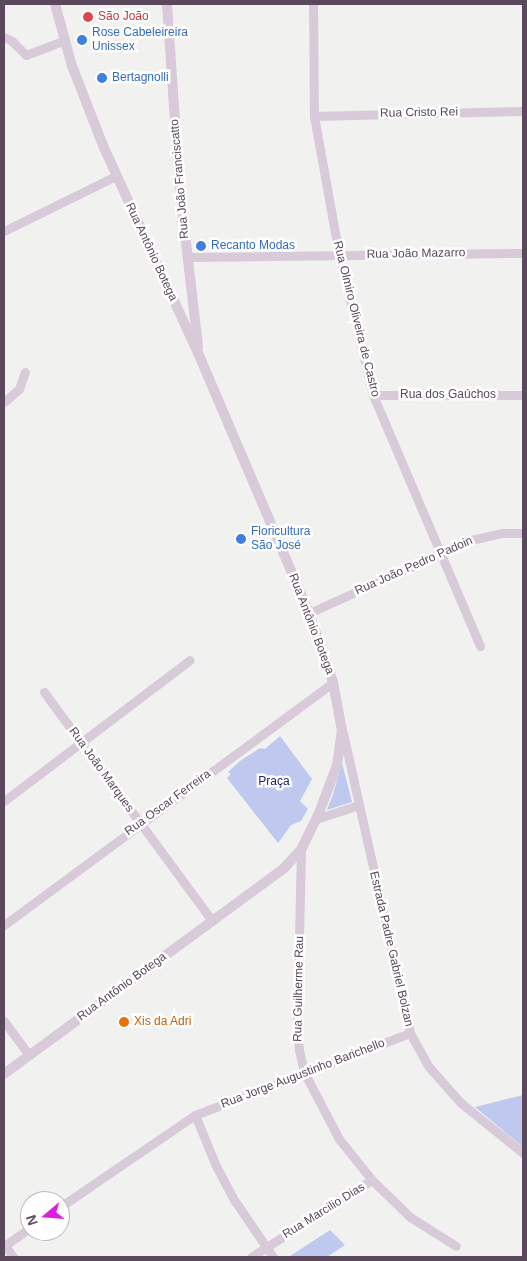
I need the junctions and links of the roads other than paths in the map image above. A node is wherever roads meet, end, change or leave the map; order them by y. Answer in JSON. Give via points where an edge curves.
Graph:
{"nodes":[{"id":1,"x":55,"y":4,"type":"edge"},
{"id":2,"x":167,"y":4,"type":"edge"},
{"id":3,"x":312,"y":4,"type":"edge"},
{"id":4,"x":4,"y":37,"type":"edge"},
{"id":5,"x":65,"y":40,"type":"junction"},
{"id":6,"x":523,"y":111,"type":"edge"},
{"id":7,"x":314,"y":116,"type":"junction"},
{"id":8,"x":116,"y":176,"type":"junction"},
{"id":9,"x":4,"y":231,"type":"edge"},
{"id":10,"x":523,"y":253,"type":"edge"},
{"id":11,"x":339,"y":255,"type":"junction"},
{"id":12,"x":188,"y":257,"type":"junction"},
{"id":13,"x":198,"y":353,"type":"junction"},
{"id":14,"x":25,"y":372,"type":"dead end"},
{"id":15,"x":373,"y":395,"type":"junction"},
{"id":16,"x":523,"y":395,"type":"edge"},
{"id":17,"x":4,"y":402,"type":"edge"},
{"id":18,"x":523,"y":533,"type":"edge"},
{"id":19,"x":439,"y":554,"type":"junction"},
{"id":20,"x":309,"y":613,"type":"junction"},
{"id":21,"x":480,"y":646,"type":"dead end"},
{"id":22,"x":190,"y":660,"type":"dead end"},
{"id":23,"x":333,"y":682,"type":"junction"},
{"id":24,"x":44,"y":692,"type":"dead end"},
{"id":25,"x":342,"y":731,"type":"junction"},
{"id":26,"x":81,"y":743,"type":"junction"},
{"id":27,"x":4,"y":801,"type":"edge"},
{"id":28,"x":359,"y":805,"type":"junction"},
{"id":29,"x":316,"y":819,"type":"junction"},
{"id":30,"x":140,"y":823,"type":"junction"},
{"id":31,"x":301,"y":850,"type":"junction"},
{"id":32,"x":212,"y":921,"type":"junction"},
{"id":33,"x":4,"y":925,"type":"edge"},
{"id":34,"x":4,"y":1021,"type":"edge"},
{"id":35,"x":410,"y":1033,"type":"junction"},
{"id":36,"x":29,"y":1055,"type":"junction"},
{"id":37,"x":304,"y":1072,"type":"junction"},
{"id":38,"x":4,"y":1074,"type":"edge"},
{"id":39,"x":195,"y":1115,"type":"junction"},
{"id":40,"x":523,"y":1153,"type":"edge"},
{"id":41,"x":372,"y":1180,"type":"junction"},
{"id":42,"x":70,"y":1200,"type":"edge"},
{"id":43,"x":20,"y":1235,"type":"edge"},
{"id":44,"x":4,"y":1245,"type":"edge"},
{"id":45,"x":456,"y":1246,"type":"dead end"},
{"id":46,"x":266,"y":1247,"type":"junction"},
{"id":47,"x":13,"y":1257,"type":"edge"},
{"id":48,"x":251,"y":1257,"type":"edge"},
{"id":49,"x":274,"y":1257,"type":"edge"}],
"edges":[{"from":1,"to":5,"type":"street","name":"Rua Antônio Botega"},
{"from":2,"to":12,"type":"street","name":"Rua João Franciscatto","via":[[179,182]]},
{"from":3,"to":7,"type":"street","name":"Rua Olmiro Oliveira de Castro"},
{"from":4,"to":5,"type":"street","via":[[26,55]]},
{"from":5,"to":8,"type":"street","name":"Rua Antônio Botega","via":[[72,66]]},
{"from":6,"to":7,"type":"street","name":"Rua Cristo Rei"},
{"from":7,"to":11,"type":"street","name":"Rua Olmiro Oliveira de Castro"},
{"from":8,"to":9,"type":"street"},
{"from":8,"to":13,"type":"street","name":"Rua Antônio Botega"},
{"from":10,"to":11,"type":"street","name":"Rua João Mazarro"},
{"from":11,"to":12,"type":"street","name":"Rua João Mazarro"},
{"from":11,"to":15,"type":"street","name":"Rua Olmiro Oliveira de Castro"},
{"from":12,"to":13,"type":"street","name":"Rua João Franciscatto"},
{"from":13,"to":20,"type":"street","name":"Rua Antônio Botega"},
{"from":14,"to":17,"type":"street","via":[[19,389]]},
{"from":15,"to":16,"type":"street","name":"Rua dos Gaúchos"},
{"from":15,"to":19,"type":"street","name":"Rua Olmiro Oliveira de Castro"},
{"from":18,"to":19,"type":"street","name":"Rua João Pedro Padoin","via":[[502,533],[471,540]]},
{"from":19,"to":20,"type":"street","name":"Rua João Pedro Padoin"},
{"from":19,"to":21,"type":"street","name":"Rua Olmiro Oliveira de Castro"},
{"from":20,"to":23,"type":"street","name":"Rua Antônio Botega"},
{"from":22,"to":26,"type":"street"},
{"from":23,"to":25,"type":"street","name":"Rua Antônio Botega"},
{"from":23,"to":30,"type":"street","name":"Rua Oscar Ferreira"},
{"from":24,"to":26,"type":"street","name":"Rua João Marques"},
{"from":25,"to":28,"type":"street","name":"Estrada Padre Gabriel Bolzan"},
{"from":25,"to":29,"type":"street","name":"Rua Antônio Botega","via":[[337,764]]},
{"from":26,"to":27,"type":"street"},
{"from":26,"to":30,"type":"street","name":"Rua João Marques"},
{"from":28,"to":29,"type":"street"},
{"from":28,"to":35,"type":"street","name":"Estrada Padre Gabriel Bolzan"},
{"from":29,"to":31,"type":"street","name":"Rua Antônio Botega"},
{"from":30,"to":32,"type":"street","name":"Rua João Marques"},
{"from":30,"to":33,"type":"street","name":"Rua Oscar Ferreira"},
{"from":31,"to":32,"type":"street","name":"Rua Antônio Botega","via":[[284,868]]},
{"from":31,"to":37,"type":"street","name":"Rua Guilherme Rau","via":[[297,1023]]},
{"from":32,"to":36,"type":"street","name":"Rua Antônio Botega"},
{"from":34,"to":36,"type":"street"},
{"from":35,"to":37,"type":"street","name":"Rua Jorge Augustinho Barichello"},
{"from":35,"to":40,"type":"street","name":"Estrada Padre Gabriel Bolzan","via":[[429,1067],[461,1102]]},
{"from":36,"to":38,"type":"street","name":"Rua Antônio Botega"},
{"from":37,"to":39,"type":"street","name":"Rua Jorge Augustinho Barichello"},
{"from":37,"to":41,"type":"street","name":"Rua Guilherme Rau","via":[[339,1139]]},
{"from":39,"to":42,"type":"street","name":"Rua Jorge Augustinho Barichello"},
{"from":39,"to":46,"type":"street","via":[[226,1183]]},
{"from":41,"to":45,"type":"street","name":"Rua Guilherme Rau","via":[[410,1217]]},
{"from":41,"to":46,"type":"street","name":"Rua Marcilio Dias"},
{"from":43,"to":44,"type":"street"},
{"from":44,"to":47,"type":"street"},
{"from":46,"to":48,"type":"street","name":"Rua Marcilio Dias"},
{"from":46,"to":49,"type":"street"}]}
